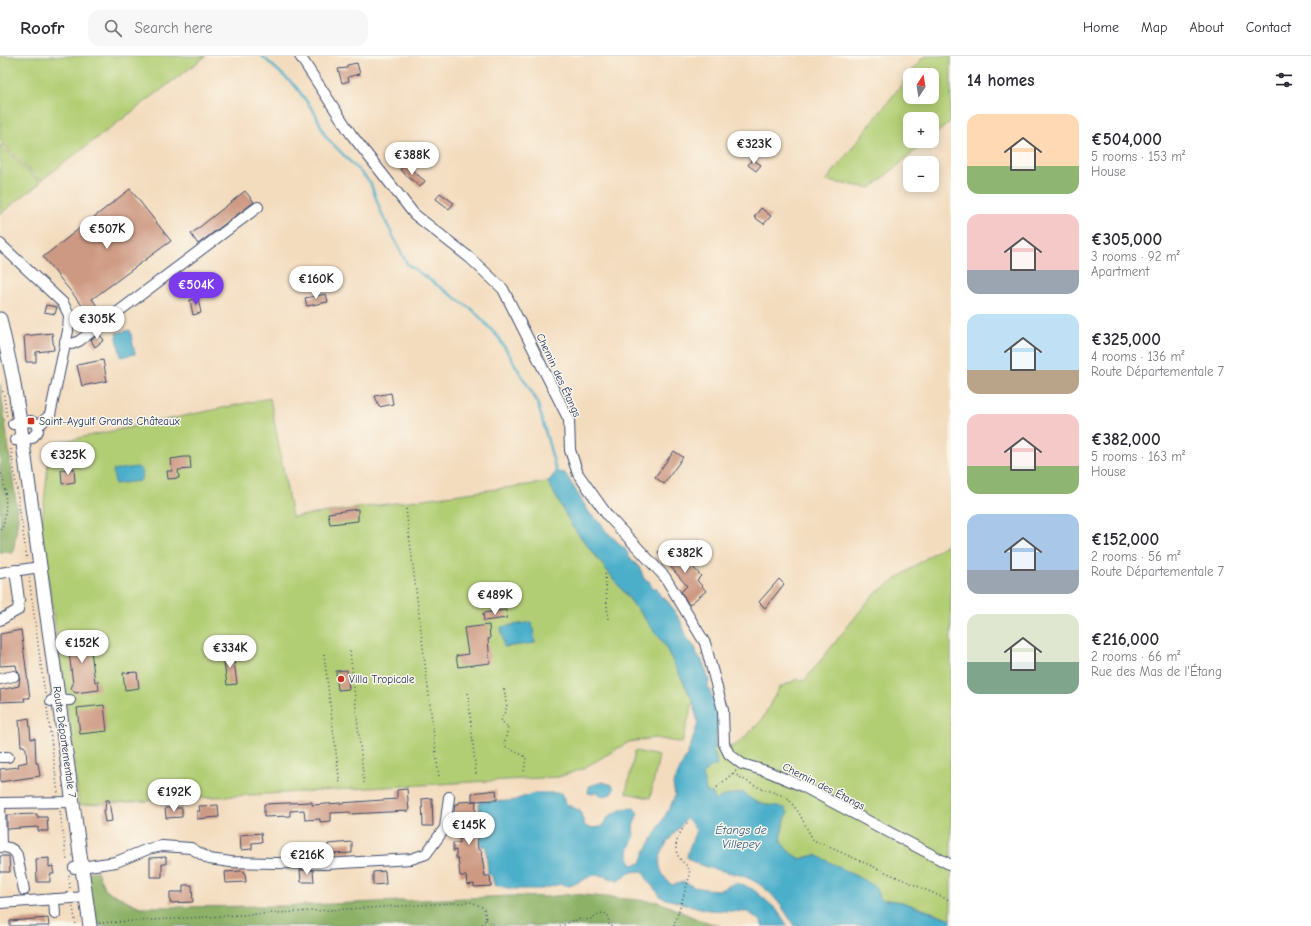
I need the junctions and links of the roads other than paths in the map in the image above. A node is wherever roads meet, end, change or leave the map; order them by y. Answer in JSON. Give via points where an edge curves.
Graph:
{"nodes":[{"id":1,"x":300,"y":56,"type":"edge"},
{"id":2,"x":258,"y":207,"type":"dead end"},
{"id":3,"x":0,"y":244,"type":"edge"},
{"id":4,"x":0,"y":319,"type":"edge"},
{"id":5,"x":65,"y":342,"type":"junction"},
{"id":6,"x":5,"y":348,"type":"junction"},
{"id":7,"x":13,"y":422,"type":"junction"},
{"id":8,"x":37,"y":427,"type":"junction"},
{"id":9,"x":16,"y":442,"type":"junction"},
{"id":10,"x":15,"y":570,"type":"junction"},
{"id":11,"x":34,"y":571,"type":"junction"},
{"id":12,"x":0,"y":572,"type":"edge"},
{"id":13,"x":0,"y":620,"type":"edge"},
{"id":14,"x":14,"y":676,"type":"dead end"},
{"id":15,"x":0,"y":679,"type":"edge"},
{"id":16,"x":449,"y":797,"type":"dead end"},
{"id":17,"x":0,"y":802,"type":"edge"},
{"id":18,"x":66,"y":802,"type":"junction"},
{"id":19,"x":0,"y":847,"type":"edge"},
{"id":20,"x":951,"y":865,"type":"edge"},
{"id":21,"x":73,"y":869,"type":"junction"},
{"id":22,"x":24,"y":890,"type":"dead end"},
{"id":23,"x":78,"y":895,"type":"junction"},
{"id":24,"x":54,"y":899,"type":"junction"},
{"id":25,"x":0,"y":903,"type":"edge"},
{"id":26,"x":55,"y":914,"type":"dead end"},
{"id":27,"x":87,"y":925,"type":"edge"}],
"edges":[{"from":1,"to":20,"type":"street","name":"Chemin des Étangs","via":[[351,134],[414,214],[470,258],[504,289],[569,420],[570,450],[578,474],[608,516],[665,577],[705,643],[723,710],[724,744],[729,754],[742,764],[802,786]]},
{"from":2,"to":5,"type":"street","via":[[79,341],[72,344]]},
{"from":3,"to":5,"type":"street","via":[[63,303],[69,314]]},
{"from":4,"to":6,"type":"main road","name":"Route Départementale 7"},
{"from":5,"to":8,"type":"street","via":[[50,415]]},
{"from":6,"to":7,"type":"main road","name":"Route Départementale 7","via":[[6,379]]},
{"from":6,"to":7,"type":"main road","name":"Route Départementale 7","via":[[13,378]]},
{"from":7,"to":8,"type":"street","via":[[31,421],[37,424]]},
{"from":7,"to":9,"type":"main road","name":"Route Départementale 7"},
{"from":8,"to":9,"type":"street","via":[[38,431],[32,438]]},
{"from":9,"to":11,"type":"main road","name":"Route Départementale 7"},
{"from":10,"to":11,"type":"street"},
{"from":10,"to":12,"type":"street"},
{"from":10,"to":13,"type":"street","via":[[18,610]]},
{"from":11,"to":18,"type":"main road","name":"Route Départementale 7","via":[[54,700]]},
{"from":14,"to":15,"type":"street"},
{"from":16,"to":21,"type":"street","via":[[445,828],[426,854],[411,859],[326,864],[231,862],[209,859],[191,848],[162,846],[116,862]]},
{"from":17,"to":18,"type":"street"},
{"from":17,"to":19,"type":"street"},
{"from":18,"to":21,"type":"main road","name":"Route Départementale 7"},
{"from":19,"to":22,"type":"street","via":[[7,847],[17,855]]},
{"from":21,"to":23,"type":"main road","name":"Route Départementale 7"},
{"from":23,"to":24,"type":"street"},
{"from":23,"to":27,"type":"main road","name":"Route Départementale 7"},
{"from":24,"to":25,"type":"street"},
{"from":24,"to":26,"type":"street"}]}
